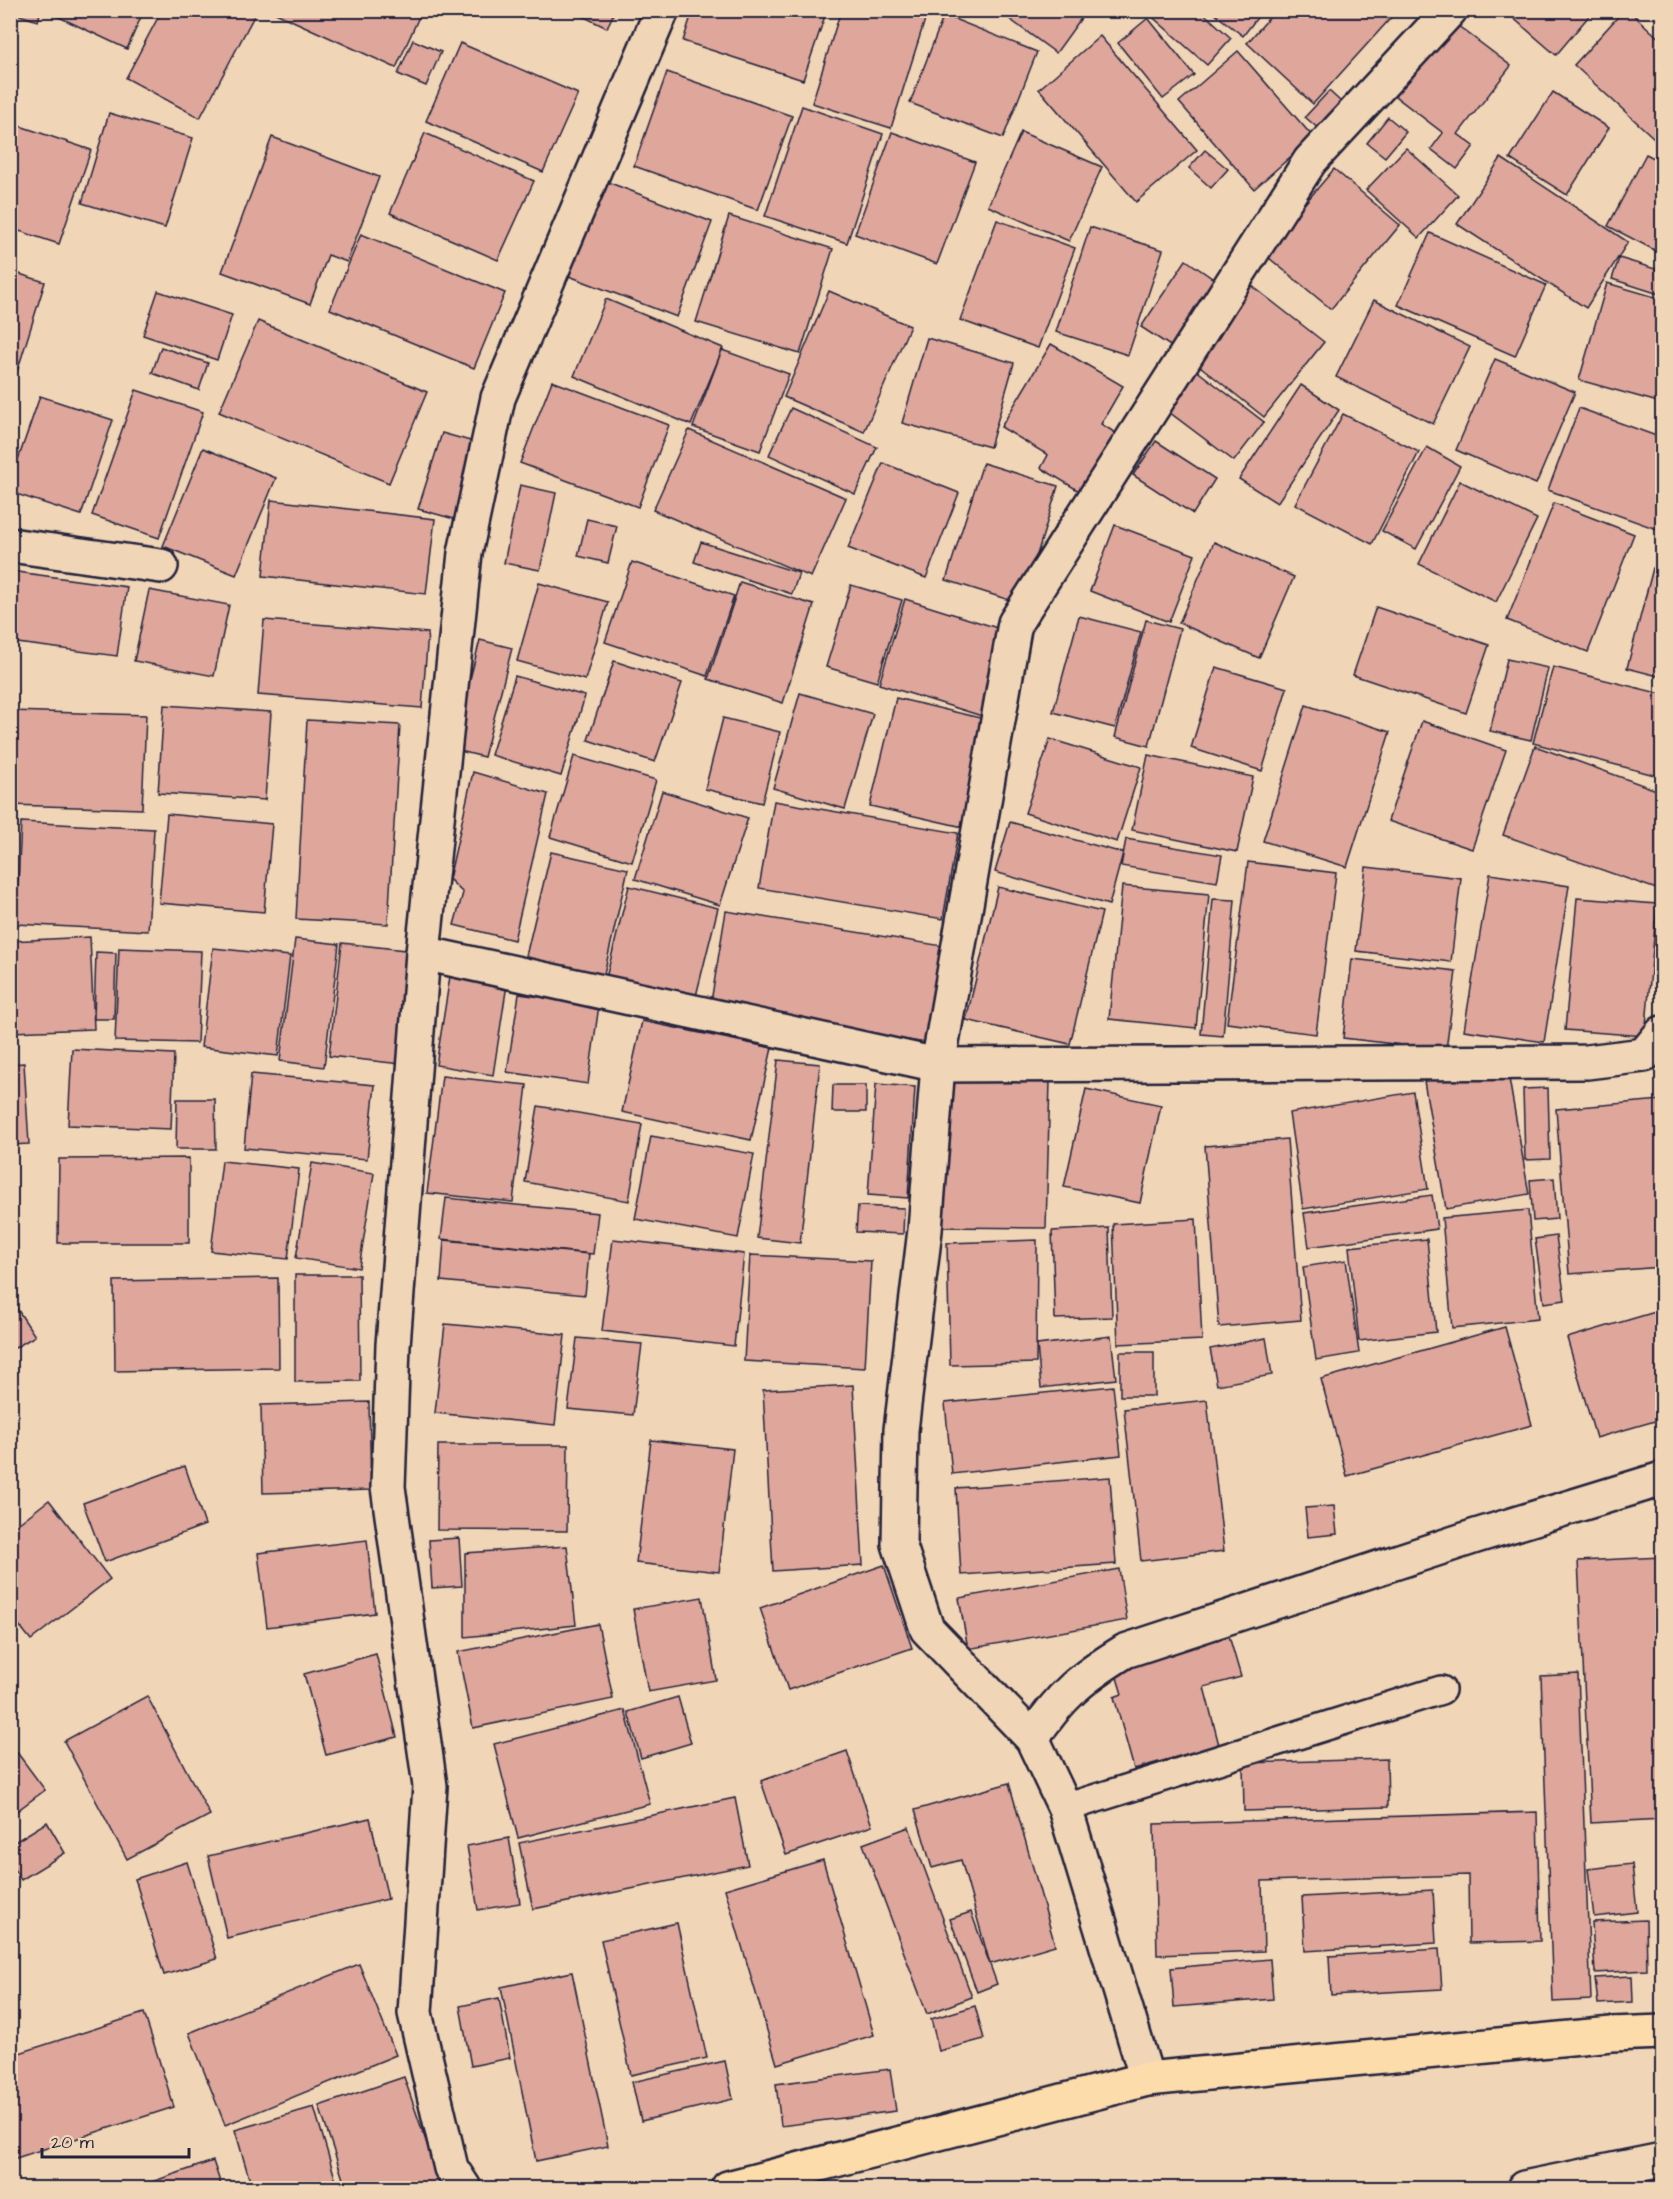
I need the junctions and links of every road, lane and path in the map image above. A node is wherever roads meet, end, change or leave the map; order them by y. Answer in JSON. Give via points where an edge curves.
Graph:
{"nodes":[{"id":1,"x":662,"y":10,"type":"edge"},
{"id":2,"x":1450,"y":10,"type":"edge"},
{"id":3,"x":10,"y":545,"type":"edge"},
{"id":4,"x":161,"y":566,"type":"dead end"},
{"id":5,"x":423,"y":953,"type":"junction"},
{"id":6,"x":1662,"y":1033,"type":"edge"},
{"id":7,"x":938,"y":1065,"type":"junction"},
{"id":8,"x":1662,"y":1479,"type":"edge"},
{"id":9,"x":1441,"y":1690,"type":"dead end"},
{"id":10,"x":1032,"y":1738,"type":"junction"},
{"id":11,"x":1065,"y":1808,"type":"junction"},
{"id":12,"x":1662,"y":2032,"type":"edge"},
{"id":13,"x":1147,"y":2079,"type":"junction"},
{"id":14,"x":1662,"y":2160,"type":"edge"},
{"id":15,"x":464,"y":2188,"type":"edge"},
{"id":16,"x":728,"y":2188,"type":"edge"},
{"id":17,"x":1524,"y":2188,"type":"edge"}],
"edges":[{"from":1,"to":5,"type":"street","via":[[498,398],[465,553]]},
{"from":2,"to":7,"type":"street","via":[[1310,161],[1015,623]]},
{"from":3,"to":4,"type":"street"},
{"from":5,"to":7,"type":"street"},
{"from":5,"to":15,"type":"street","via":[[393,1345],[388,1487],[430,1785],[416,2013],[451,2168]]},
{"from":6,"to":7,"type":"street","via":[[1644,1055],[1587,1062]]},
{"from":7,"to":10,"type":"street","via":[[925,1230],[901,1430],[899,1544],[927,1629]]},
{"from":8,"to":10,"type":"street","via":[[1125,1651],[1071,1688]]},
{"from":9,"to":11,"type":"lane"},
{"from":10,"to":11,"type":"street"},
{"from":11,"to":13,"type":"street"},
{"from":12,"to":13,"type":"highway"},
{"from":13,"to":16,"type":"highway"},
{"from":14,"to":17,"type":"street"}]}
